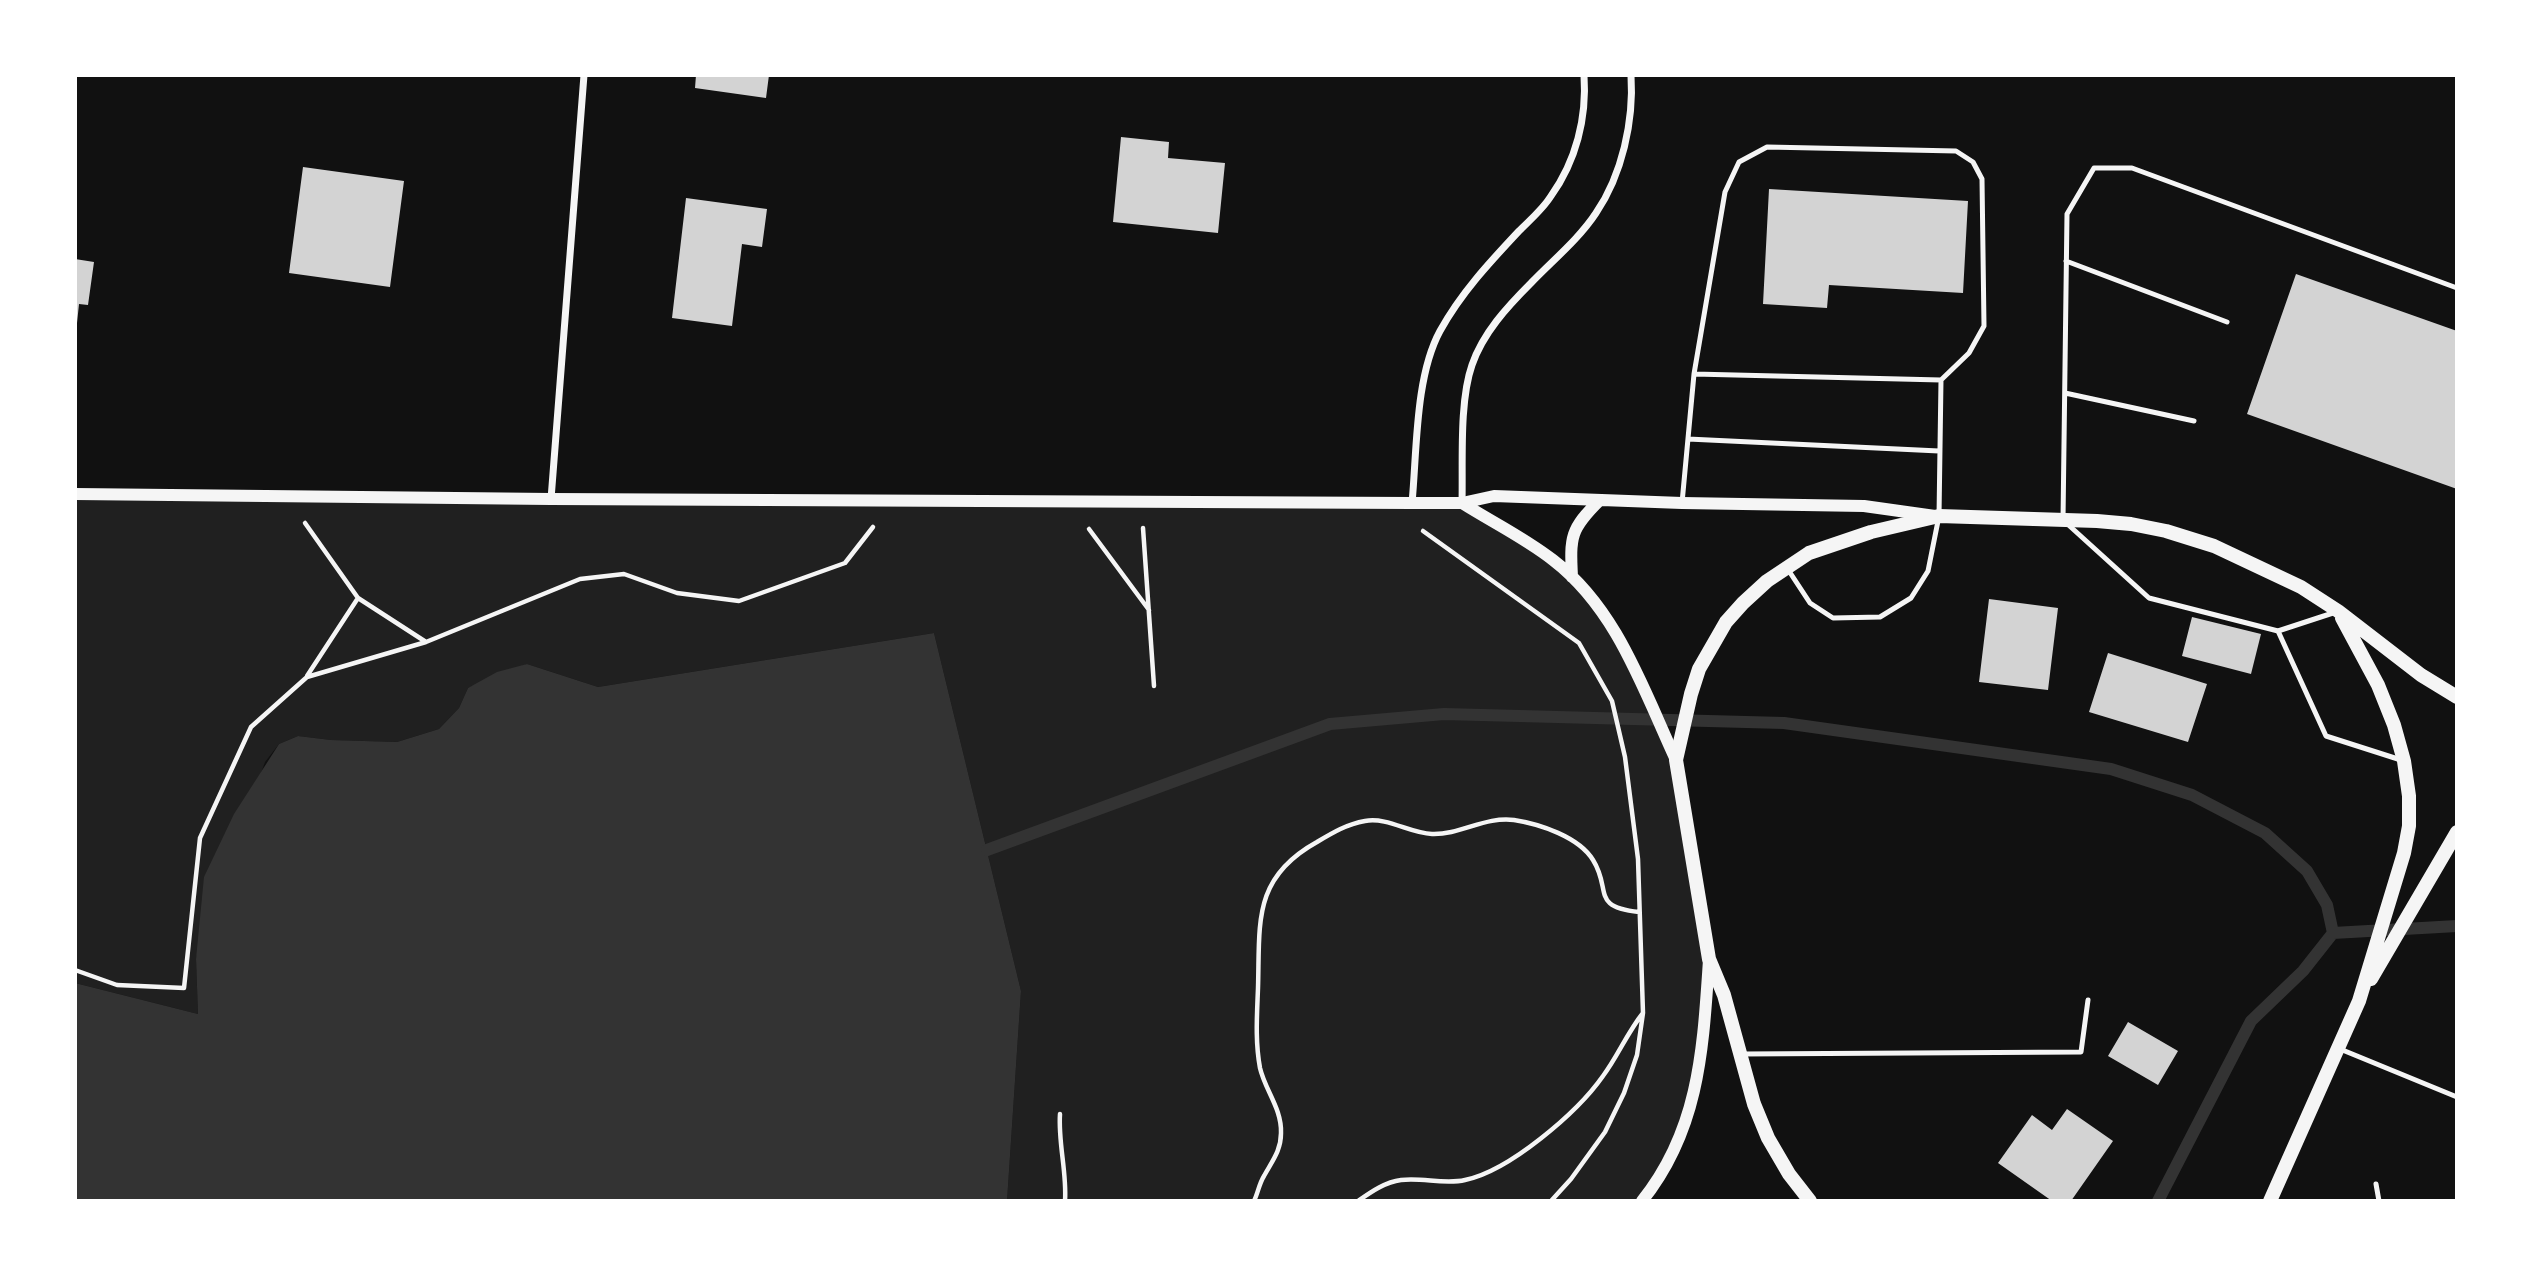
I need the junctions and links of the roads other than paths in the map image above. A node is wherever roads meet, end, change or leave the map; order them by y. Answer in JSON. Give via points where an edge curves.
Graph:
{"nodes":[{"id":1,"x":584,"y":75,"type":"edge"},
{"id":2,"x":1584,"y":75,"type":"edge"},
{"id":3,"x":1630,"y":75,"type":"edge"},
{"id":4,"x":2066,"y":261,"type":"junction"},
{"id":5,"x":2457,"y":288,"type":"edge"},
{"id":6,"x":2227,"y":322,"type":"dead end"},
{"id":7,"x":1695,"y":374,"type":"junction"},
{"id":8,"x":1941,"y":380,"type":"junction"},
{"id":9,"x":2065,"y":393,"type":"junction"},
{"id":10,"x":2194,"y":421,"type":"dead end"},
{"id":11,"x":1688,"y":439,"type":"junction"},
{"id":12,"x":1939,"y":451,"type":"junction"},
{"id":13,"x":75,"y":494,"type":"edge"},
{"id":14,"x":551,"y":499,"type":"junction"},
{"id":15,"x":1600,"y":500,"type":"junction"},
{"id":16,"x":1412,"y":503,"type":"junction"},
{"id":17,"x":1462,"y":503,"type":"junction"},
{"id":18,"x":1682,"y":503,"type":"junction"},
{"id":19,"x":1939,"y":516,"type":"junction"},
{"id":20,"x":2063,"y":520,"type":"junction"},
{"id":21,"x":1786,"y":567,"type":"junction"},
{"id":22,"x":1572,"y":577,"type":"junction"},
{"id":23,"x":2338,"y":611,"type":"junction"},
{"id":24,"x":2278,"y":631,"type":"junction"},
{"id":25,"x":2457,"y":697,"type":"edge"},
{"id":26,"x":1676,"y":760,"type":"junction"},
{"id":27,"x":2404,"y":761,"type":"junction"},
{"id":28,"x":2457,"y":832,"type":"edge"},
{"id":29,"x":1709,"y":959,"type":"junction"},
{"id":30,"x":2088,"y":1000,"type":"dead end"},
{"id":31,"x":2359,"y":1001,"type":"junction"},
{"id":32,"x":2340,"y":1041,"type":"junction"},
{"id":33,"x":1739,"y":1054,"type":"junction"},
{"id":34,"x":2457,"y":1097,"type":"edge"},
{"id":35,"x":2376,"y":1184,"type":"dead end"},
{"id":36,"x":1642,"y":1201,"type":"edge"},
{"id":37,"x":1810,"y":1201,"type":"edge"},
{"id":38,"x":2270,"y":1201,"type":"edge"},
{"id":39,"x":2379,"y":1201,"type":"edge"}],
"edges":[{"from":1,"to":14,"type":"street"},
{"from":2,"to":16,"type":"street","via":[[1584,110],[1569,166],[1551,198],[1458,300],[1427,360]]},
{"from":3,"to":17,"type":"street","via":[[1627,134],[1614,180],[1596,213],[1502,313],[1472,366],[1466,397]]},
{"from":4,"to":5,"type":"lane","via":[[2067,214],[2094,168],[2132,168]]},
{"from":4,"to":6,"type":"lane"},
{"from":4,"to":9,"type":"lane"},
{"from":7,"to":8,"type":"lane"},
{"from":7,"to":8,"type":"lane","via":[[1725,192],[1739,162],[1768,147],[1956,151],[1973,162],[1982,179],[1984,326],[1969,354]]},
{"from":7,"to":11,"type":"lane"},
{"from":8,"to":12,"type":"lane"},
{"from":9,"to":10,"type":"lane"},
{"from":9,"to":20,"type":"lane"},
{"from":11,"to":12,"type":"lane"},
{"from":11,"to":18,"type":"lane"},
{"from":12,"to":19,"type":"lane"},
{"from":13,"to":14,"type":"street"},
{"from":14,"to":16,"type":"street"},
{"from":15,"to":17,"type":"street","via":[[1494,496]]},
{"from":15,"to":18,"type":"street"},
{"from":15,"to":22,"type":"street","via":[[1576,526],[1571,541]]},
{"from":16,"to":17,"type":"street"},
{"from":17,"to":22,"type":"street","via":[[1534,546]]},
{"from":18,"to":19,"type":"street","via":[[1864,506]]},
{"from":19,"to":20,"type":"main road"},
{"from":19,"to":21,"type":"main road","via":[[1871,532],[1809,553]]},
{"from":19,"to":21,"type":"lane","via":[[1928,571],[1910,598],[1880,617],[1833,618],[1810,604]]},
{"from":20,"to":23,"type":"main road","via":[[2131,524],[2214,546]]},
{"from":20,"to":24,"type":"lane","via":[[2149,598]]},
{"from":21,"to":26,"type":"main road","via":[[1726,622],[1699,669]]},
{"from":22,"to":26,"type":"street","via":[[1622,640]]},
{"from":23,"to":24,"type":"lane"},
{"from":23,"to":25,"type":"main road"},
{"from":23,"to":27,"type":"main road","via":[[2378,685]]},
{"from":24,"to":27,"type":"lane","via":[[2326,736]]},
{"from":26,"to":29,"type":"main road"},
{"from":27,"to":31,"type":"main road","via":[[2409,796],[2404,853]]},
{"from":28,"to":31,"type":"main road"},
{"from":29,"to":33,"type":"main road"},
{"from":29,"to":36,"type":"street","via":[[1694,1097],[1666,1165]]},
{"from":30,"to":33,"type":"lane","via":[[2081,1052]]},
{"from":31,"to":32,"type":"main road"},
{"from":32,"to":34,"type":"lane"},
{"from":32,"to":38,"type":"main road"},
{"from":33,"to":37,"type":"main road","via":[[1768,1138]]},
{"from":35,"to":39,"type":"lane"}]}
